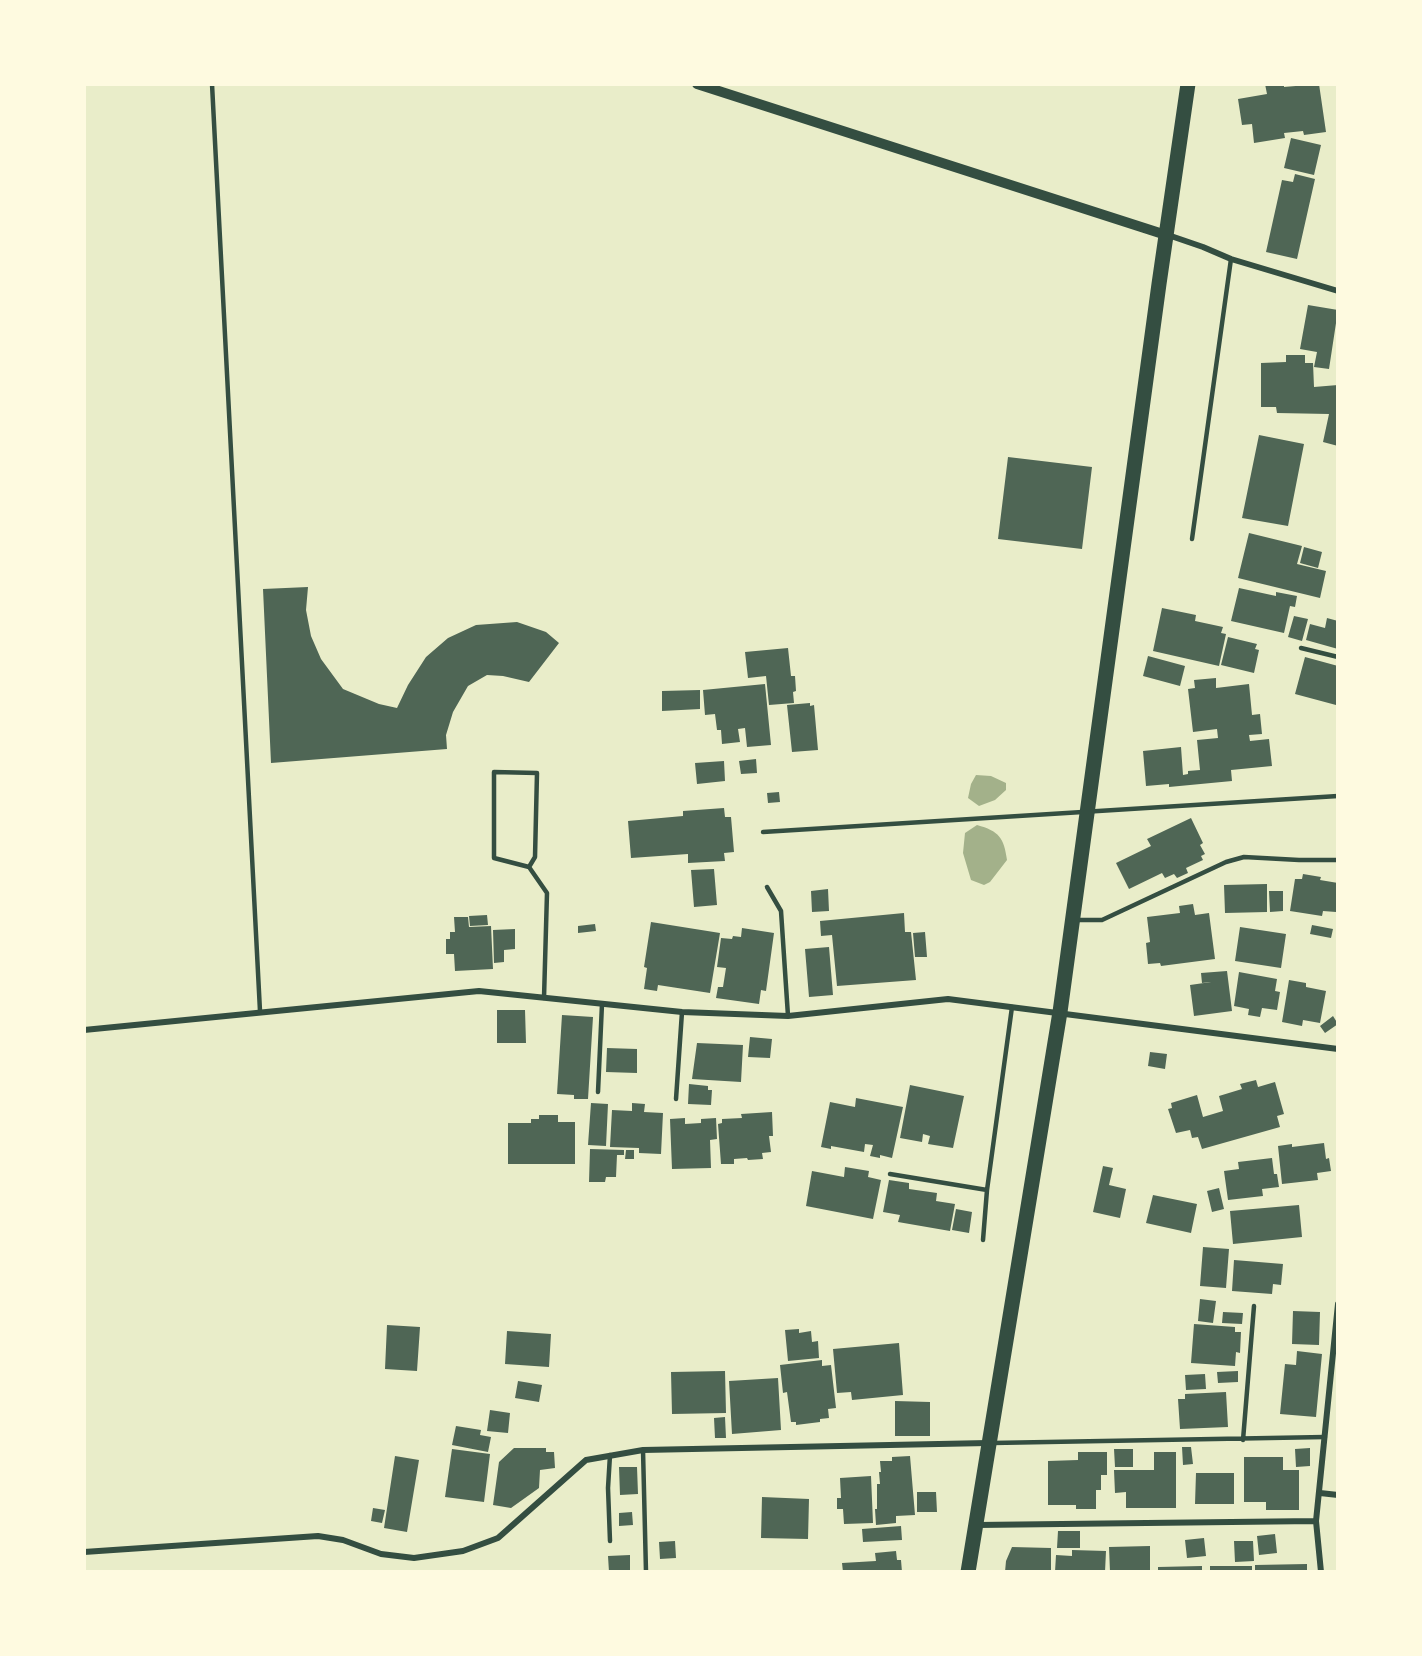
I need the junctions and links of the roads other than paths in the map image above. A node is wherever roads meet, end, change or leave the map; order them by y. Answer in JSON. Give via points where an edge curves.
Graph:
{"nodes":[{"id":1,"x":212,"y":84,"type":"edge"},
{"id":2,"x":697,"y":84,"type":"edge"},
{"id":3,"x":1188,"y":84,"type":"edge"},
{"id":4,"x":1166,"y":235,"type":"junction"},
{"id":5,"x":1231,"y":259,"type":"junction"},
{"id":6,"x":1338,"y":291,"type":"edge"},
{"id":7,"x":1192,"y":539,"type":"dead end"},
{"id":8,"x":1301,"y":648,"type":"dead end"},
{"id":9,"x":1338,"y":657,"type":"edge"},
{"id":10,"x":1338,"y":796,"type":"edge"},
{"id":11,"x":1088,"y":812,"type":"junction"},
{"id":12,"x":763,"y":832,"type":"dead end"},
{"id":13,"x":1338,"y":860,"type":"edge"},
{"id":14,"x":530,"y":867,"type":"junction"},
{"id":15,"x":767,"y":887,"type":"dead end"},
{"id":16,"x":1073,"y":920,"type":"junction"},
{"id":17,"x":544,"y":998,"type":"junction"},
{"id":18,"x":602,"y":1004,"type":"junction"},
{"id":19,"x":1012,"y":1007,"type":"junction"},
{"id":20,"x":260,"y":1011,"type":"junction"},
{"id":21,"x":682,"y":1012,"type":"junction"},
{"id":22,"x":1060,"y":1012,"type":"junction"},
{"id":23,"x":788,"y":1016,"type":"junction"},
{"id":24,"x":84,"y":1030,"type":"edge"},
{"id":25,"x":1338,"y":1049,"type":"edge"},
{"id":26,"x":598,"y":1092,"type":"dead end"},
{"id":27,"x":676,"y":1100,"type":"dead end"},
{"id":28,"x":890,"y":1174,"type":"dead end"},
{"id":29,"x":987,"y":1190,"type":"junction"},
{"id":30,"x":984,"y":1240,"type":"dead end"},
{"id":31,"x":1338,"y":1304,"type":"edge"},
{"id":32,"x":1254,"y":1306,"type":"dead end"},
{"id":33,"x":1325,"y":1437,"type":"junction"},
{"id":34,"x":1243,"y":1440,"type":"junction"},
{"id":35,"x":989,"y":1443,"type":"junction"},
{"id":36,"x":643,"y":1450,"type":"junction"},
{"id":37,"x":610,"y":1455,"type":"junction"},
{"id":38,"x":1320,"y":1493,"type":"junction"},
{"id":39,"x":1338,"y":1495,"type":"edge"},
{"id":40,"x":1316,"y":1521,"type":"junction"},
{"id":41,"x":977,"y":1525,"type":"junction"},
{"id":42,"x":610,"y":1540,"type":"dead end"},
{"id":43,"x":84,"y":1552,"type":"edge"},
{"id":44,"x":646,"y":1572,"type":"edge"},
{"id":45,"x":968,"y":1572,"type":"edge"},
{"id":46,"x":1321,"y":1572,"type":"edge"}],
"edges":[{"from":1,"to":20,"type":"lane"},
{"from":2,"to":4,"type":"street"},
{"from":3,"to":4,"type":"main road"},
{"from":4,"to":5,"type":"street"},
{"from":4,"to":11,"type":"main road"},
{"from":5,"to":6,"type":"street"},
{"from":5,"to":7,"type":"lane"},
{"from":8,"to":9,"type":"lane"},
{"from":10,"to":11,"type":"lane"},
{"from":11,"to":12,"type":"lane"},
{"from":11,"to":16,"type":"main road"},
{"from":13,"to":16,"type":"lane","via":[[1244,856],[1102,920]]},
{"from":14,"to":14,"type":"lane","via":[[494,858],[494,772],[537,773],[535,857]]},
{"from":14,"to":17,"type":"lane","via":[[547,893]]},
{"from":15,"to":23,"type":"lane","via":[[781,911]]},
{"from":16,"to":22,"type":"main road"},
{"from":17,"to":18,"type":"street"},
{"from":17,"to":20,"type":"street","via":[[479,991]]},
{"from":18,"to":21,"type":"street"},
{"from":18,"to":26,"type":"lane"},
{"from":19,"to":22,"type":"street"},
{"from":19,"to":23,"type":"street","via":[[948,999]]},
{"from":19,"to":29,"type":"lane"},
{"from":20,"to":24,"type":"street"},
{"from":21,"to":23,"type":"street"},
{"from":21,"to":27,"type":"lane"},
{"from":22,"to":25,"type":"street"},
{"from":22,"to":35,"type":"main road"},
{"from":28,"to":29,"type":"lane"},
{"from":29,"to":30,"type":"lane"},
{"from":31,"to":33,"type":"street"},
{"from":32,"to":34,"type":"lane"},
{"from":33,"to":34,"type":"lane"},
{"from":33,"to":38,"type":"street"},
{"from":34,"to":35,"type":"lane"},
{"from":35,"to":36,"type":"street"},
{"from":35,"to":41,"type":"main road"},
{"from":36,"to":37,"type":"street"},
{"from":36,"to":44,"type":"lane"},
{"from":37,"to":42,"type":"lane"},
{"from":37,"to":43,"type":"street","via":[[586,1460],[498,1538],[463,1551],[414,1558],[381,1554],[318,1536]]},
{"from":38,"to":39,"type":"street"},
{"from":38,"to":40,"type":"street"},
{"from":40,"to":41,"type":"street"},
{"from":40,"to":46,"type":"street"},
{"from":41,"to":45,"type":"main road"}]}
